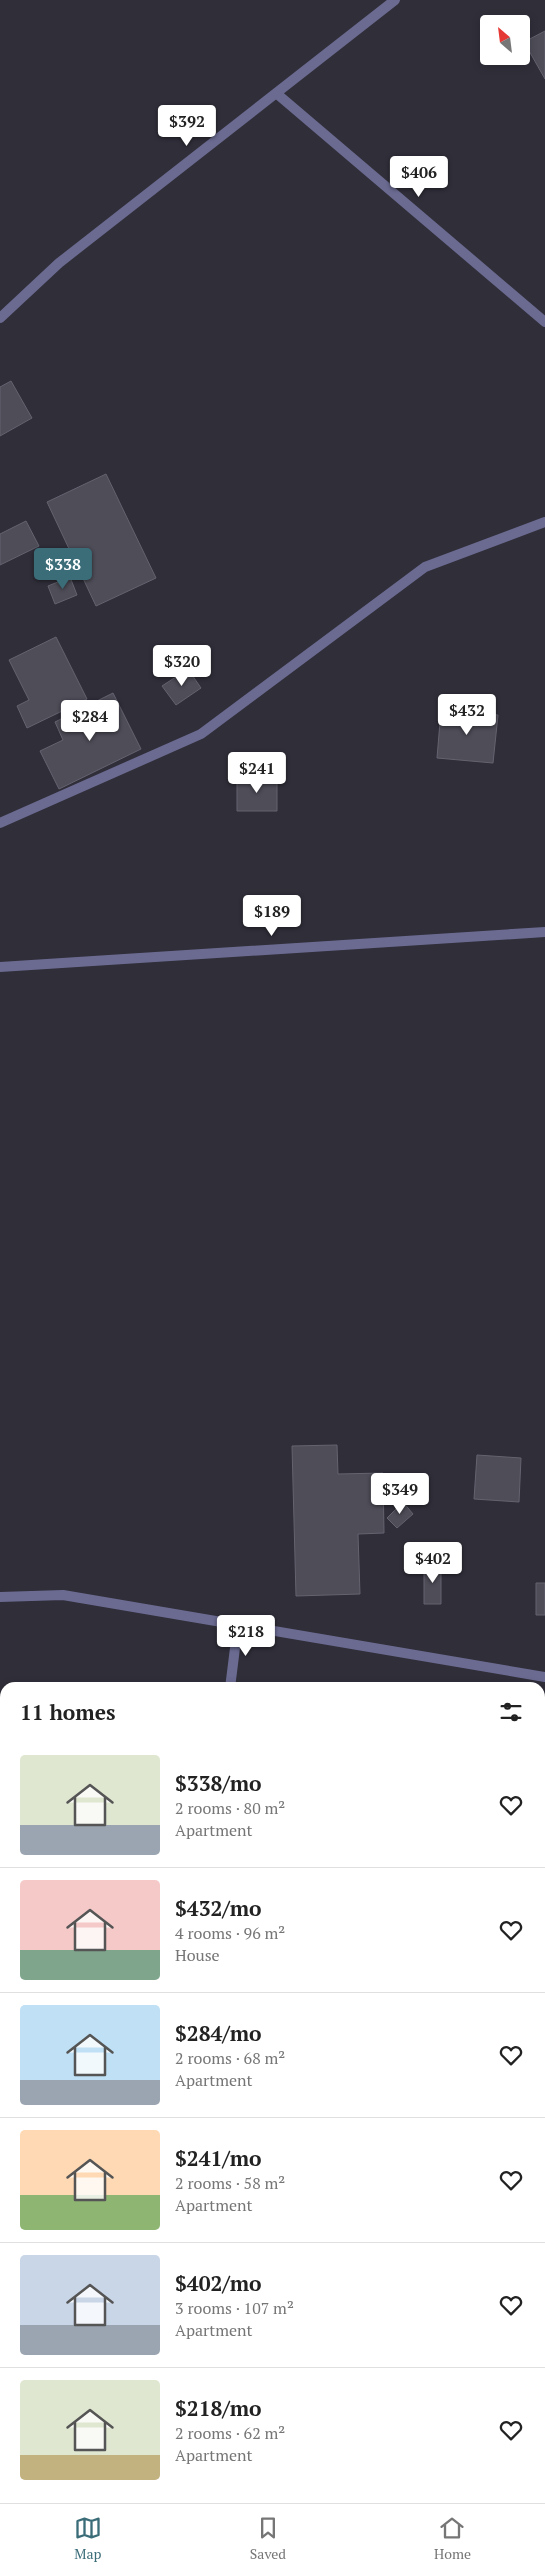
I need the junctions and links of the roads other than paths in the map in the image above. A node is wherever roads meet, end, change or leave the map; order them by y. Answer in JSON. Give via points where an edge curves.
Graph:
{"nodes":[{"id":1,"x":395,"y":0,"type":"edge"},
{"id":2,"x":276,"y":93,"type":"junction"},
{"id":3,"x":0,"y":318,"type":"edge"},
{"id":4,"x":545,"y":322,"type":"edge"},
{"id":5,"x":545,"y":522,"type":"edge"},
{"id":6,"x":0,"y":823,"type":"edge"},
{"id":7,"x":545,"y":932,"type":"edge"},
{"id":8,"x":0,"y":966,"type":"edge"},
{"id":9,"x":0,"y":1597,"type":"edge"},
{"id":10,"x":238,"y":1624,"type":"junction"},
{"id":11,"x":545,"y":1676,"type":"edge"},
{"id":12,"x":231,"y":1682,"type":"edge"}],
"edges":[{"from":1,"to":2,"type":"street"},
{"from":2,"to":3,"type":"street","via":[[59,263]]},
{"from":2,"to":4,"type":"street"},
{"from":5,"to":6,"type":"street","via":[[425,568],[201,734]]},
{"from":7,"to":8,"type":"street"},
{"from":9,"to":10,"type":"street","via":[[63,1596]]},
{"from":10,"to":11,"type":"street"},
{"from":10,"to":12,"type":"street"}]}
